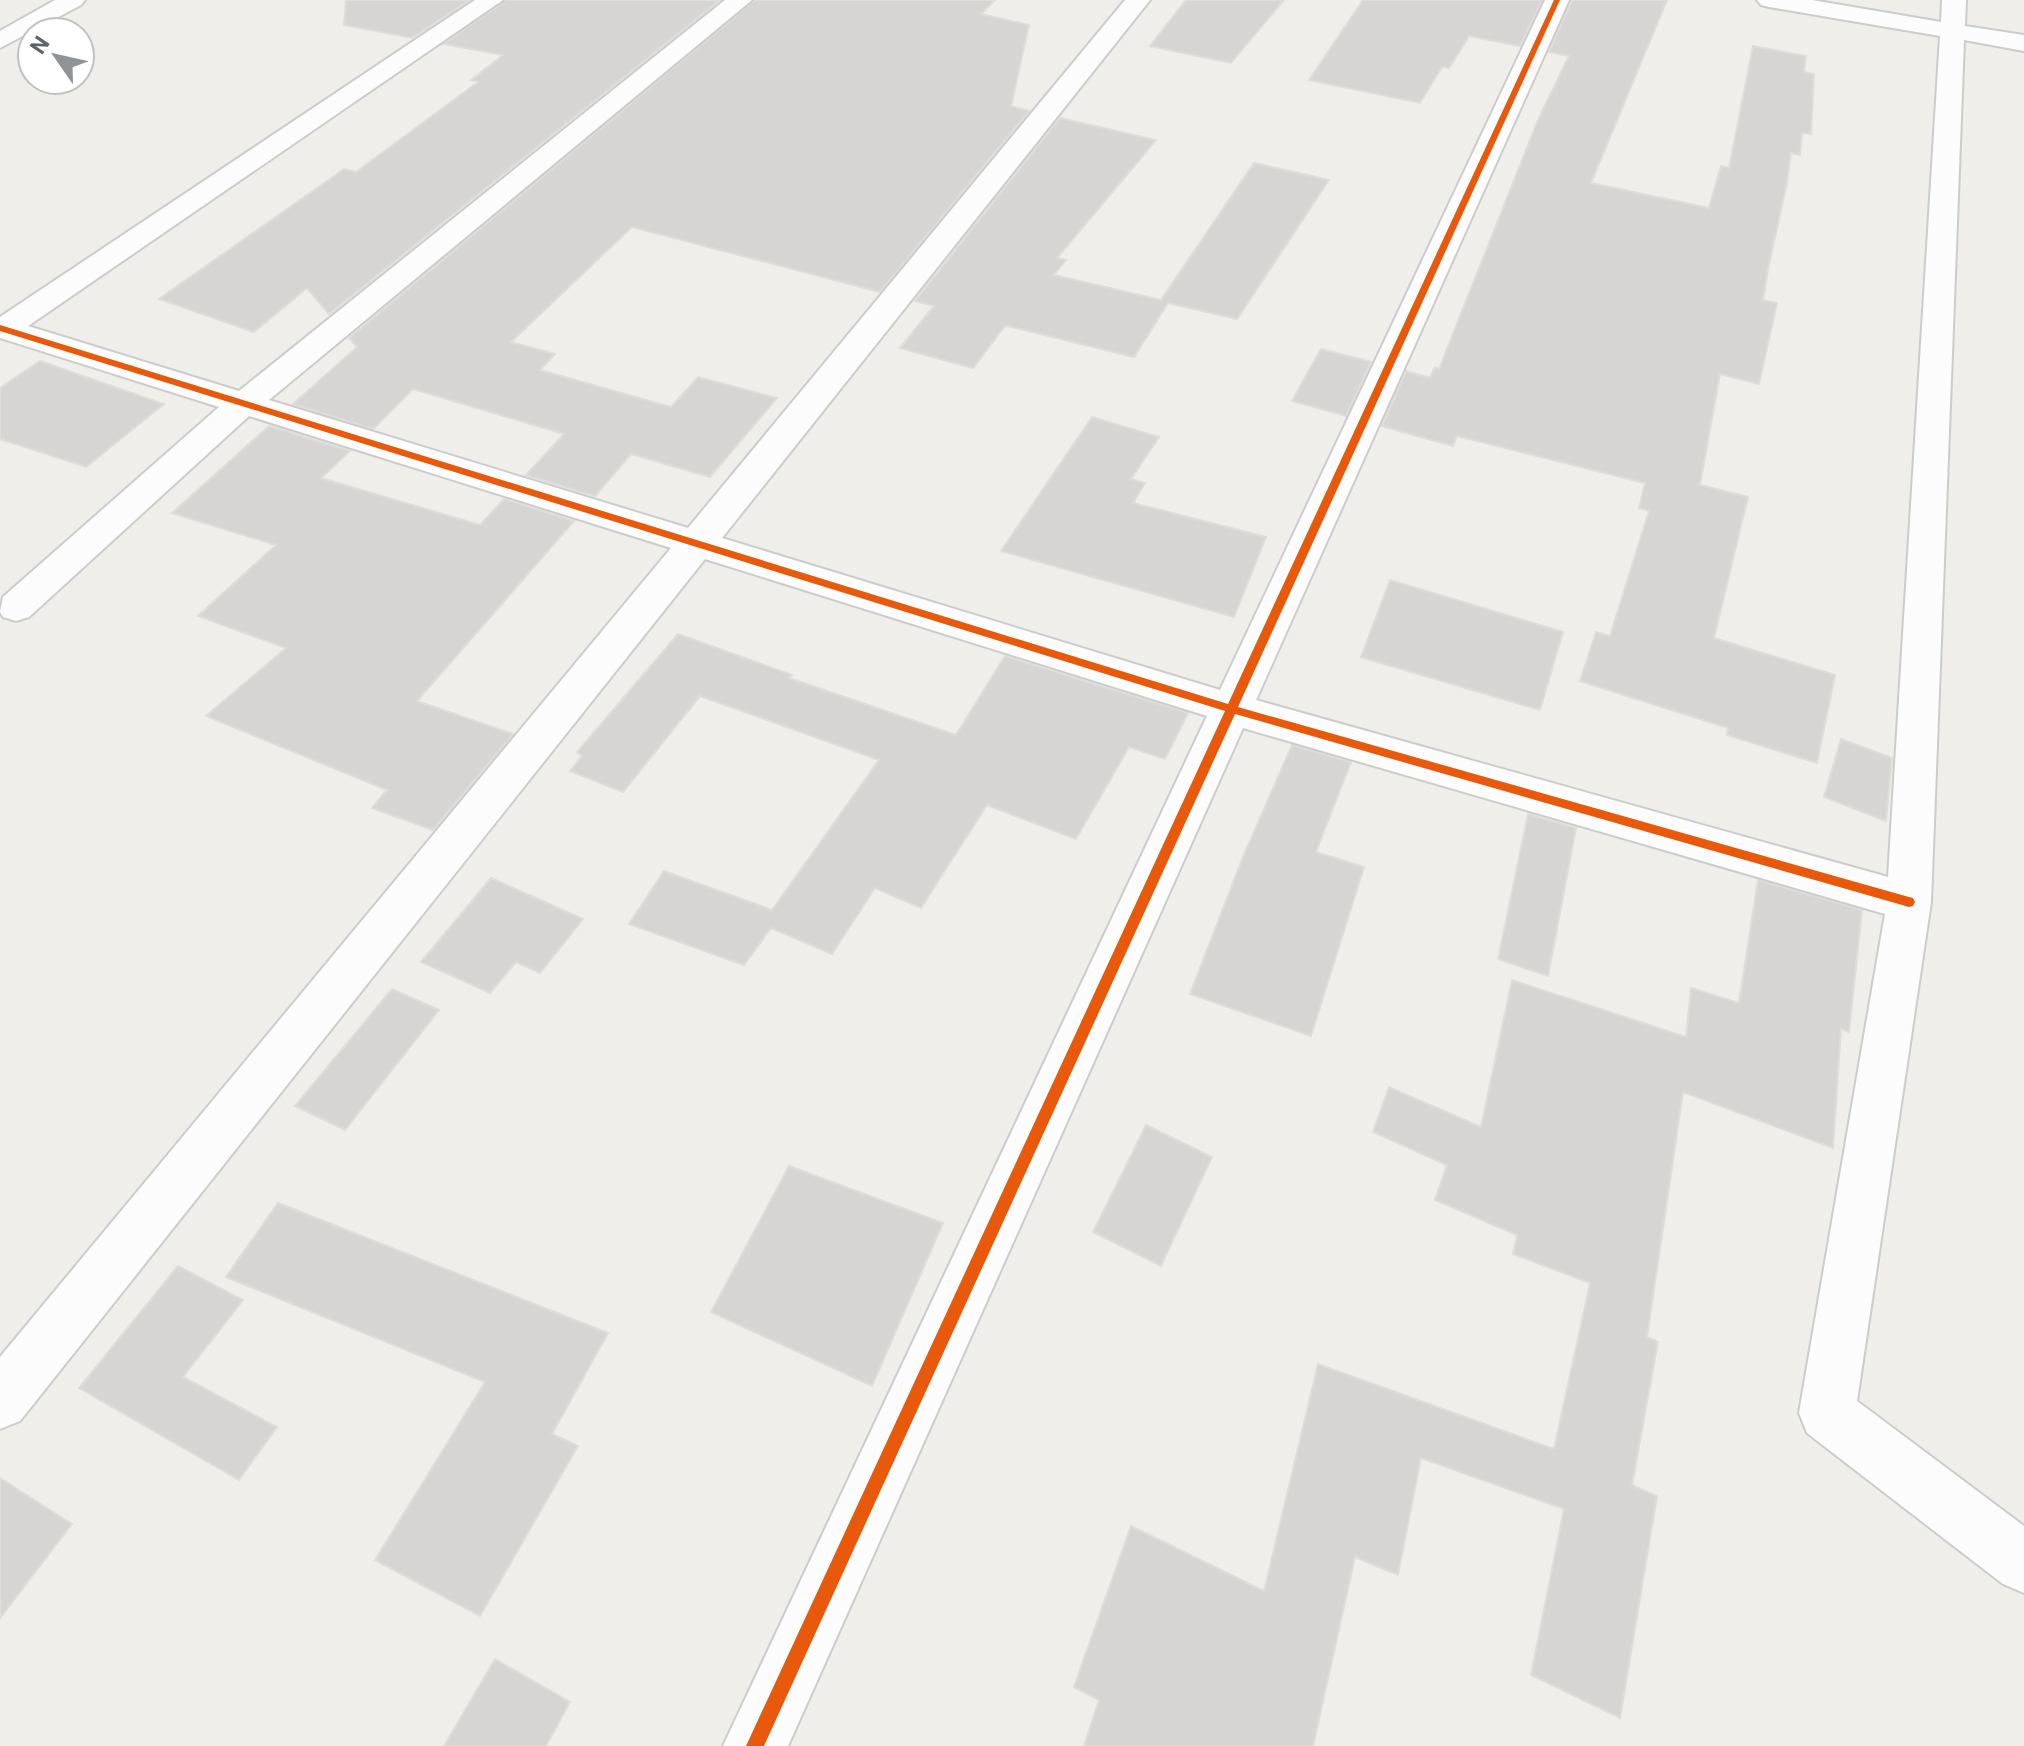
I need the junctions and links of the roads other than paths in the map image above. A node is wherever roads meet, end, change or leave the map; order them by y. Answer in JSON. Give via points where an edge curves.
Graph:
{"nodes":[{"id":1,"x":73,"y":0,"type":"edge"},
{"id":2,"x":491,"y":0,"type":"edge"},
{"id":3,"x":740,"y":0,"type":"edge"},
{"id":4,"x":1138,"y":0,"type":"edge"},
{"id":5,"x":1557,"y":0,"type":"edge"},
{"id":6,"x":1769,"y":0,"type":"edge"},
{"id":7,"x":1953,"y":16,"type":"edge"},
{"id":8,"x":0,"y":41,"type":"edge"},
{"id":9,"x":2024,"y":43,"type":"edge"},
{"id":10,"x":2,"y":329,"type":"edge"},
{"id":11,"x":243,"y":404,"type":"junction"},
{"id":12,"x":694,"y":544,"type":"junction"},
{"id":13,"x":16,"y":607,"type":"dead end"},
{"id":14,"x":1232,"y":709,"type":"junction"},
{"id":15,"x":1909,"y":902,"type":"junction"},
{"id":16,"x":0,"y":1401,"type":"edge"},
{"id":17,"x":2024,"y":1563,"type":"edge"},
{"id":18,"x":755,"y":1746,"type":"edge"}],
"edges":[{"from":1,"to":8,"type":"street"},
{"from":2,"to":10,"type":"street"},
{"from":3,"to":11,"type":"street"},
{"from":4,"to":12,"type":"street"},
{"from":5,"to":14,"type":"street"},
{"from":6,"to":7,"type":"street"},
{"from":7,"to":9,"type":"street"},
{"from":7,"to":15,"type":"street"},
{"from":10,"to":11,"type":"street"},
{"from":11,"to":12,"type":"street"},
{"from":11,"to":13,"type":"street"},
{"from":12,"to":14,"type":"street"},
{"from":12,"to":16,"type":"street"},
{"from":14,"to":15,"type":"street"},
{"from":14,"to":18,"type":"street"},
{"from":15,"to":17,"type":"street","via":[[1827,1413]]}]}
